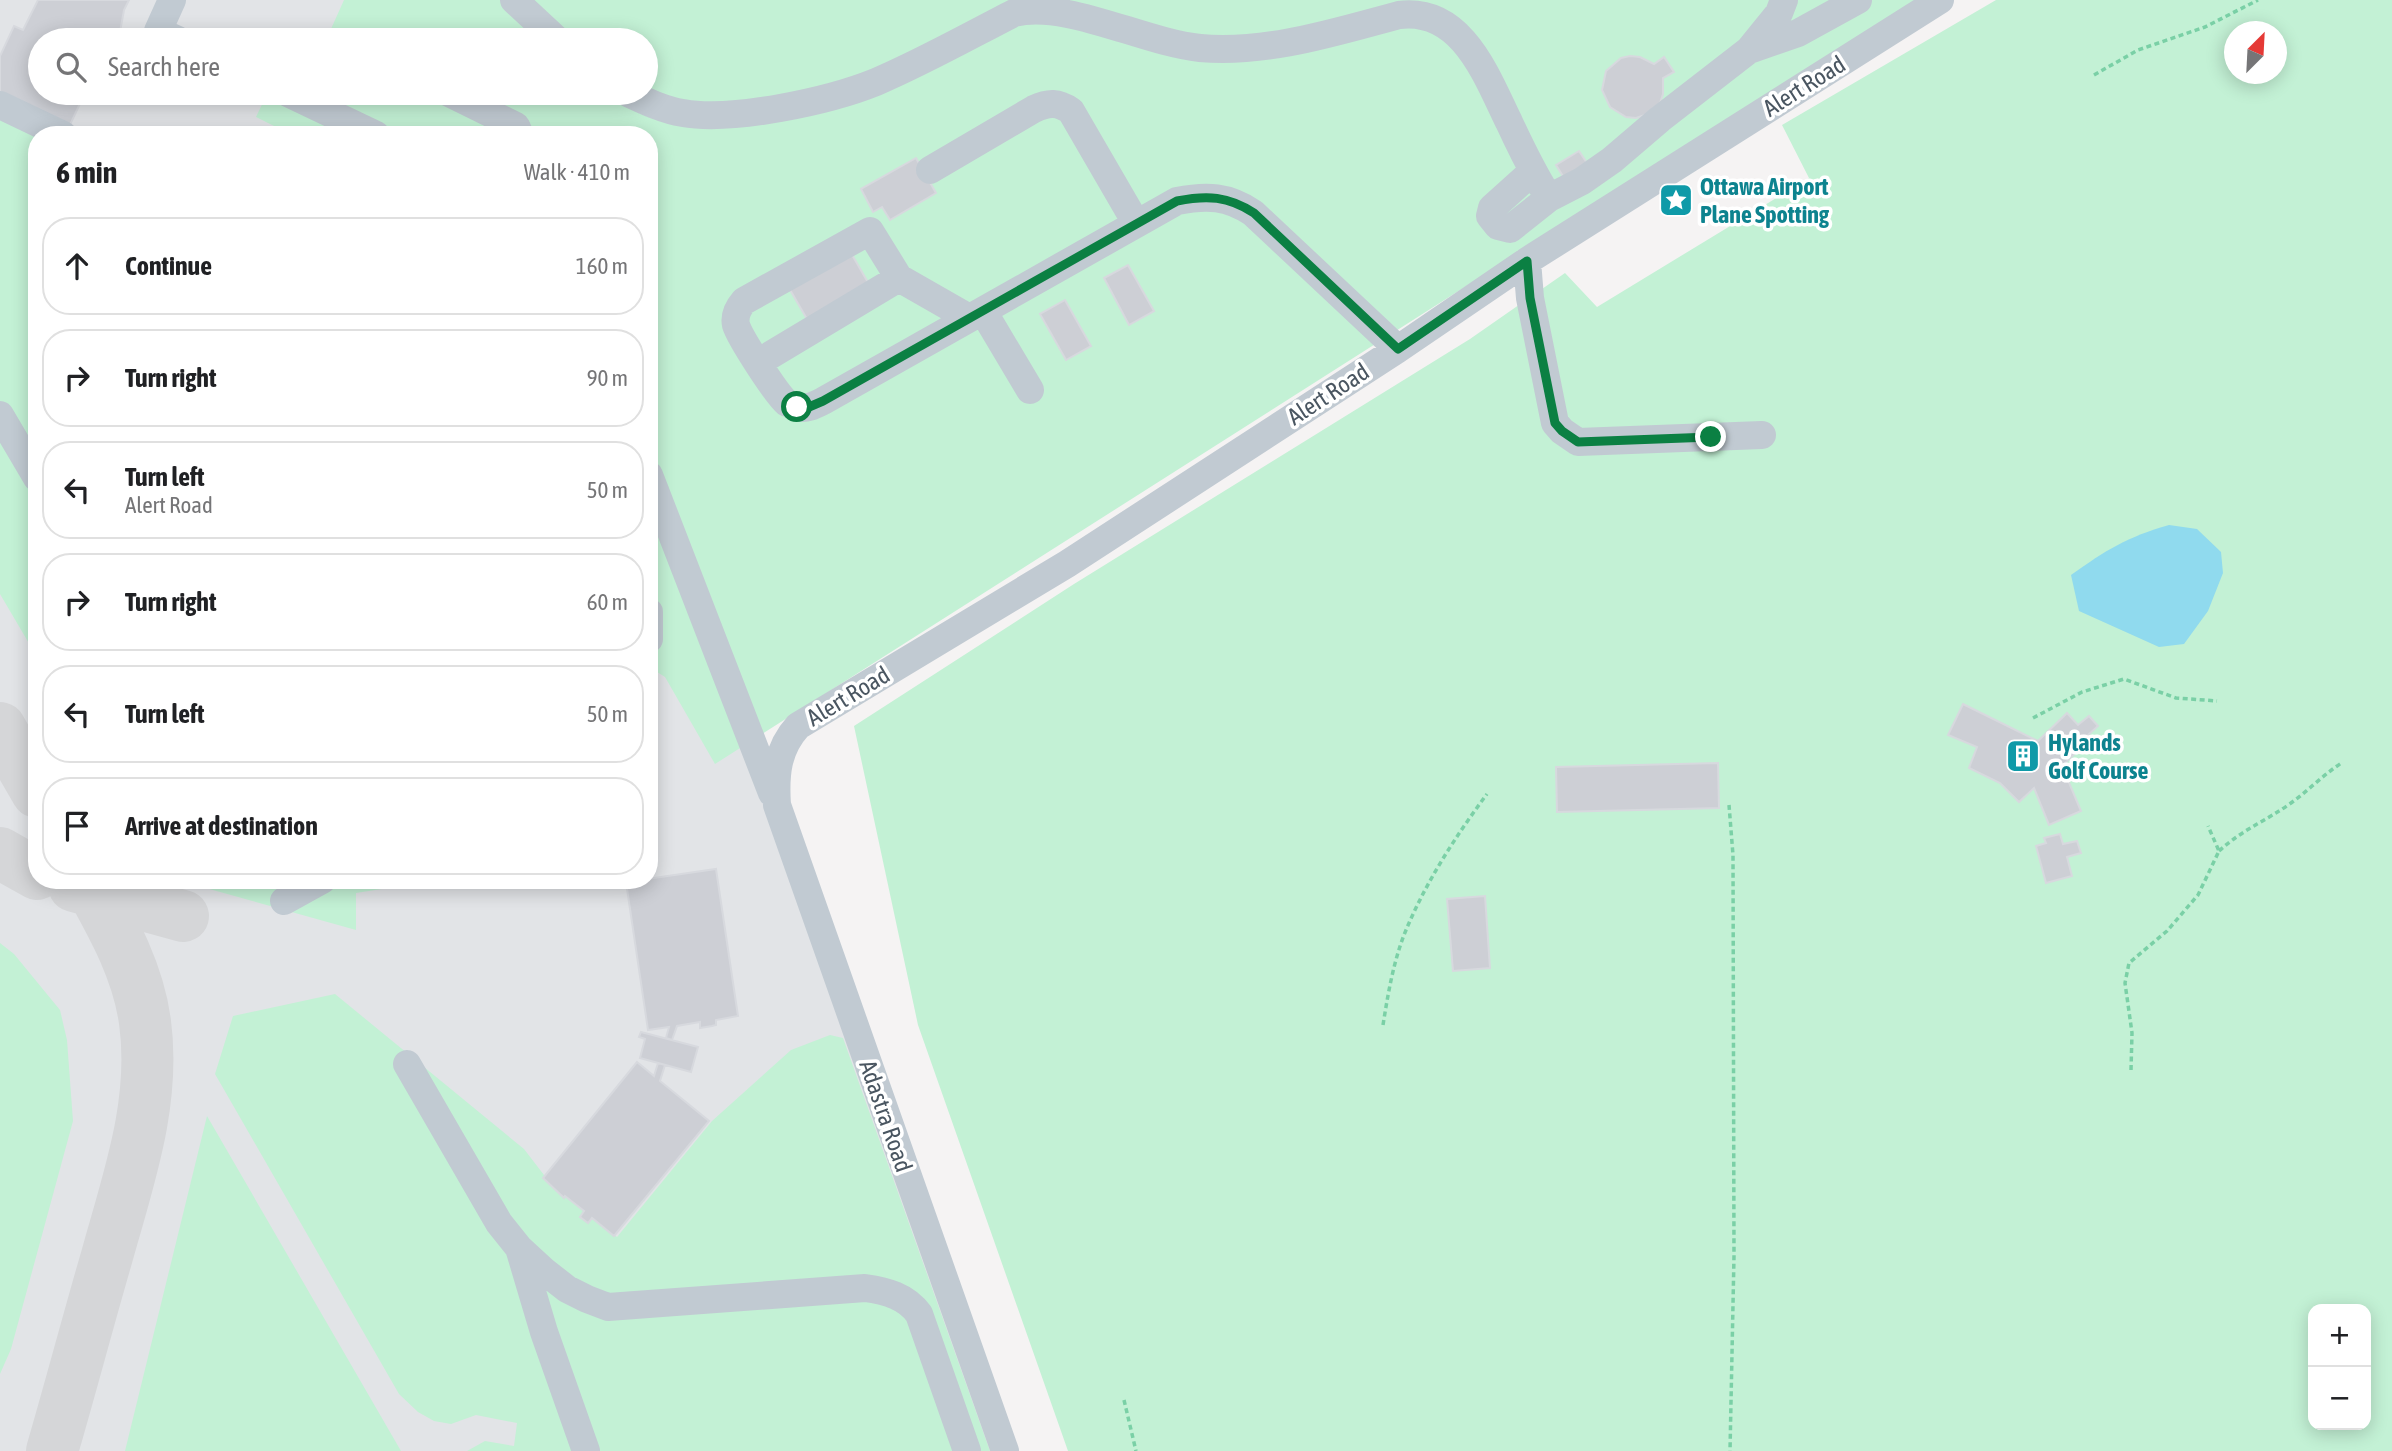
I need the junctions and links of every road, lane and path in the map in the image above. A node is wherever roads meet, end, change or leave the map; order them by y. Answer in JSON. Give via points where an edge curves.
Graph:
{"nodes":[{"id":1,"x":172,"y":0,"type":"edge"},
{"id":2,"x":514,"y":0,"type":"edge"},
{"id":3,"x":1784,"y":0,"type":"edge"},
{"id":4,"x":1858,"y":0,"type":"edge"},
{"id":5,"x":1940,"y":0,"type":"edge"},
{"id":6,"x":2258,"y":0,"type":"edge"},
{"id":7,"x":159,"y":28,"type":"edge"},
{"id":8,"x":544,"y":28,"type":"edge"},
{"id":9,"x":1749,"y":50,"type":"junction"},
{"id":10,"x":2094,"y":75,"type":"dead end"},
{"id":11,"x":658,"y":104,"type":"edge"},
{"id":12,"x":0,"y":105,"type":"edge"},
{"id":13,"x":336,"y":105,"type":"edge"},
{"id":14,"x":473,"y":105,"type":"edge"},
{"id":15,"x":44,"y":126,"type":"edge"},
{"id":16,"x":364,"y":126,"type":"edge"},
{"id":17,"x":516,"y":126,"type":"edge"},
{"id":18,"x":930,"y":170,"type":"dead end"},
{"id":19,"x":1532,"y":172,"type":"junction"},
{"id":20,"x":1549,"y":198,"type":"junction"},
{"id":21,"x":1136,"y":223,"type":"junction"},
{"id":22,"x":1527,"y":261,"type":"junction"},
{"id":23,"x":899,"y":278,"type":"junction"},
{"id":24,"x":976,"y":314,"type":"junction"},
{"id":25,"x":1398,"y":349,"type":"junction"},
{"id":26,"x":759,"y":362,"type":"junction"},
{"id":27,"x":1030,"y":390,"type":"dead end"},
{"id":28,"x":0,"y":415,"type":"edge"},
{"id":29,"x":1762,"y":435,"type":"dead end"},
{"id":30,"x":28,"y":463,"type":"edge"},
{"id":31,"x":658,"y":498,"type":"edge"},
{"id":32,"x":2217,"y":701,"type":"dead end"},
{"id":33,"x":2033,"y":718,"type":"dead end"},
{"id":34,"x":2343,"y":762,"type":"dead end"},
{"id":35,"x":776,"y":793,"type":"junction"},
{"id":36,"x":1487,"y":794,"type":"dead end"},
{"id":37,"x":1729,"y":805,"type":"dead end"},
{"id":38,"x":2208,"y":826,"type":"dead end"},
{"id":39,"x":2219,"y":851,"type":"junction"},
{"id":40,"x":302,"y":889,"type":"edge"},
{"id":41,"x":282,"y":898,"type":"edge"},
{"id":42,"x":1383,"y":1025,"type":"dead end"},
{"id":43,"x":407,"y":1064,"type":"dead end"},
{"id":44,"x":2131,"y":1070,"type":"dead end"},
{"id":45,"x":519,"y":1248,"type":"junction"},
{"id":46,"x":1124,"y":1400,"type":"dead end"},
{"id":47,"x":586,"y":1451,"type":"edge"},
{"id":48,"x":967,"y":1451,"type":"edge"},
{"id":49,"x":1005,"y":1451,"type":"edge"},
{"id":50,"x":1136,"y":1451,"type":"edge"},
{"id":51,"x":1730,"y":1451,"type":"edge"}],
"edges":[{"from":1,"to":7,"type":"street"},
{"from":2,"to":8,"type":"street"},
{"from":3,"to":9,"type":"street"},
{"from":4,"to":9,"type":"street","via":[[1798,33]]},
{"from":5,"to":22,"type":"street","name":"Alert Road"},
{"from":6,"to":10,"type":"path","via":[[2204,27],[2138,50]]},
{"from":9,"to":20,"type":"street","via":[[1612,160]]},
{"from":11,"to":19,"type":"street","via":[[681,113],[711,116],[825,97],[875,82],[1031,8],[1071,13],[1156,40],[1200,48],[1298,40],[1414,13],[1432,18],[1464,41],[1481,64]]},
{"from":12,"to":15,"type":"street"},
{"from":13,"to":16,"type":"street"},
{"from":14,"to":17,"type":"street"},
{"from":18,"to":21,"type":"street","via":[[1045,103],[1055,103],[1071,110]]},
{"from":19,"to":20,"type":"street"},
{"from":19,"to":20,"type":"street","via":[[1492,208],[1492,222],[1510,229]]},
{"from":21,"to":24,"type":"street"},
{"from":21,"to":25,"type":"street","via":[[1177,201],[1204,196],[1243,206]]},
{"from":22,"to":25,"type":"street","name":"Alert Road"},
{"from":22,"to":29,"type":"street","via":[[1555,423],[1562,431],[1578,442]]},
{"from":23,"to":24,"type":"street"},
{"from":23,"to":26,"type":"street"},
{"from":23,"to":26,"type":"street","via":[[870,231],[744,301],[737,311],[737,326]]},
{"from":24,"to":26,"type":"street","via":[[809,407],[787,403]]},
{"from":24,"to":27,"type":"street"},
{"from":25,"to":35,"type":"street","name":"Alert Road","via":[[1067,564],[798,726],[782,748]]},
{"from":28,"to":30,"type":"street"},
{"from":31,"to":35,"type":"street","name":"Adastra Road"},
{"from":32,"to":33,"type":"path","via":[[2176,698],[2124,680],[2082,692]]},
{"from":34,"to":39,"type":"path"},
{"from":35,"to":49,"type":"street","name":"Adastra Road"},
{"from":36,"to":42,"type":"path","via":[[1444,859],[1404,936]]},
{"from":37,"to":51,"type":"path","via":[[1734,1256]]},
{"from":38,"to":39,"type":"path"},
{"from":39,"to":44,"type":"path","via":[[2197,895],[2167,931],[2129,963],[2125,983],[2132,1033]]},
{"from":40,"to":41,"type":"street"},
{"from":43,"to":45,"type":"street","via":[[499,1223]]},
{"from":45,"to":47,"type":"street"},
{"from":45,"to":48,"type":"street","via":[[567,1289],[608,1307],[865,1288],[904,1299],[919,1314]]},
{"from":46,"to":50,"type":"path"}]}
